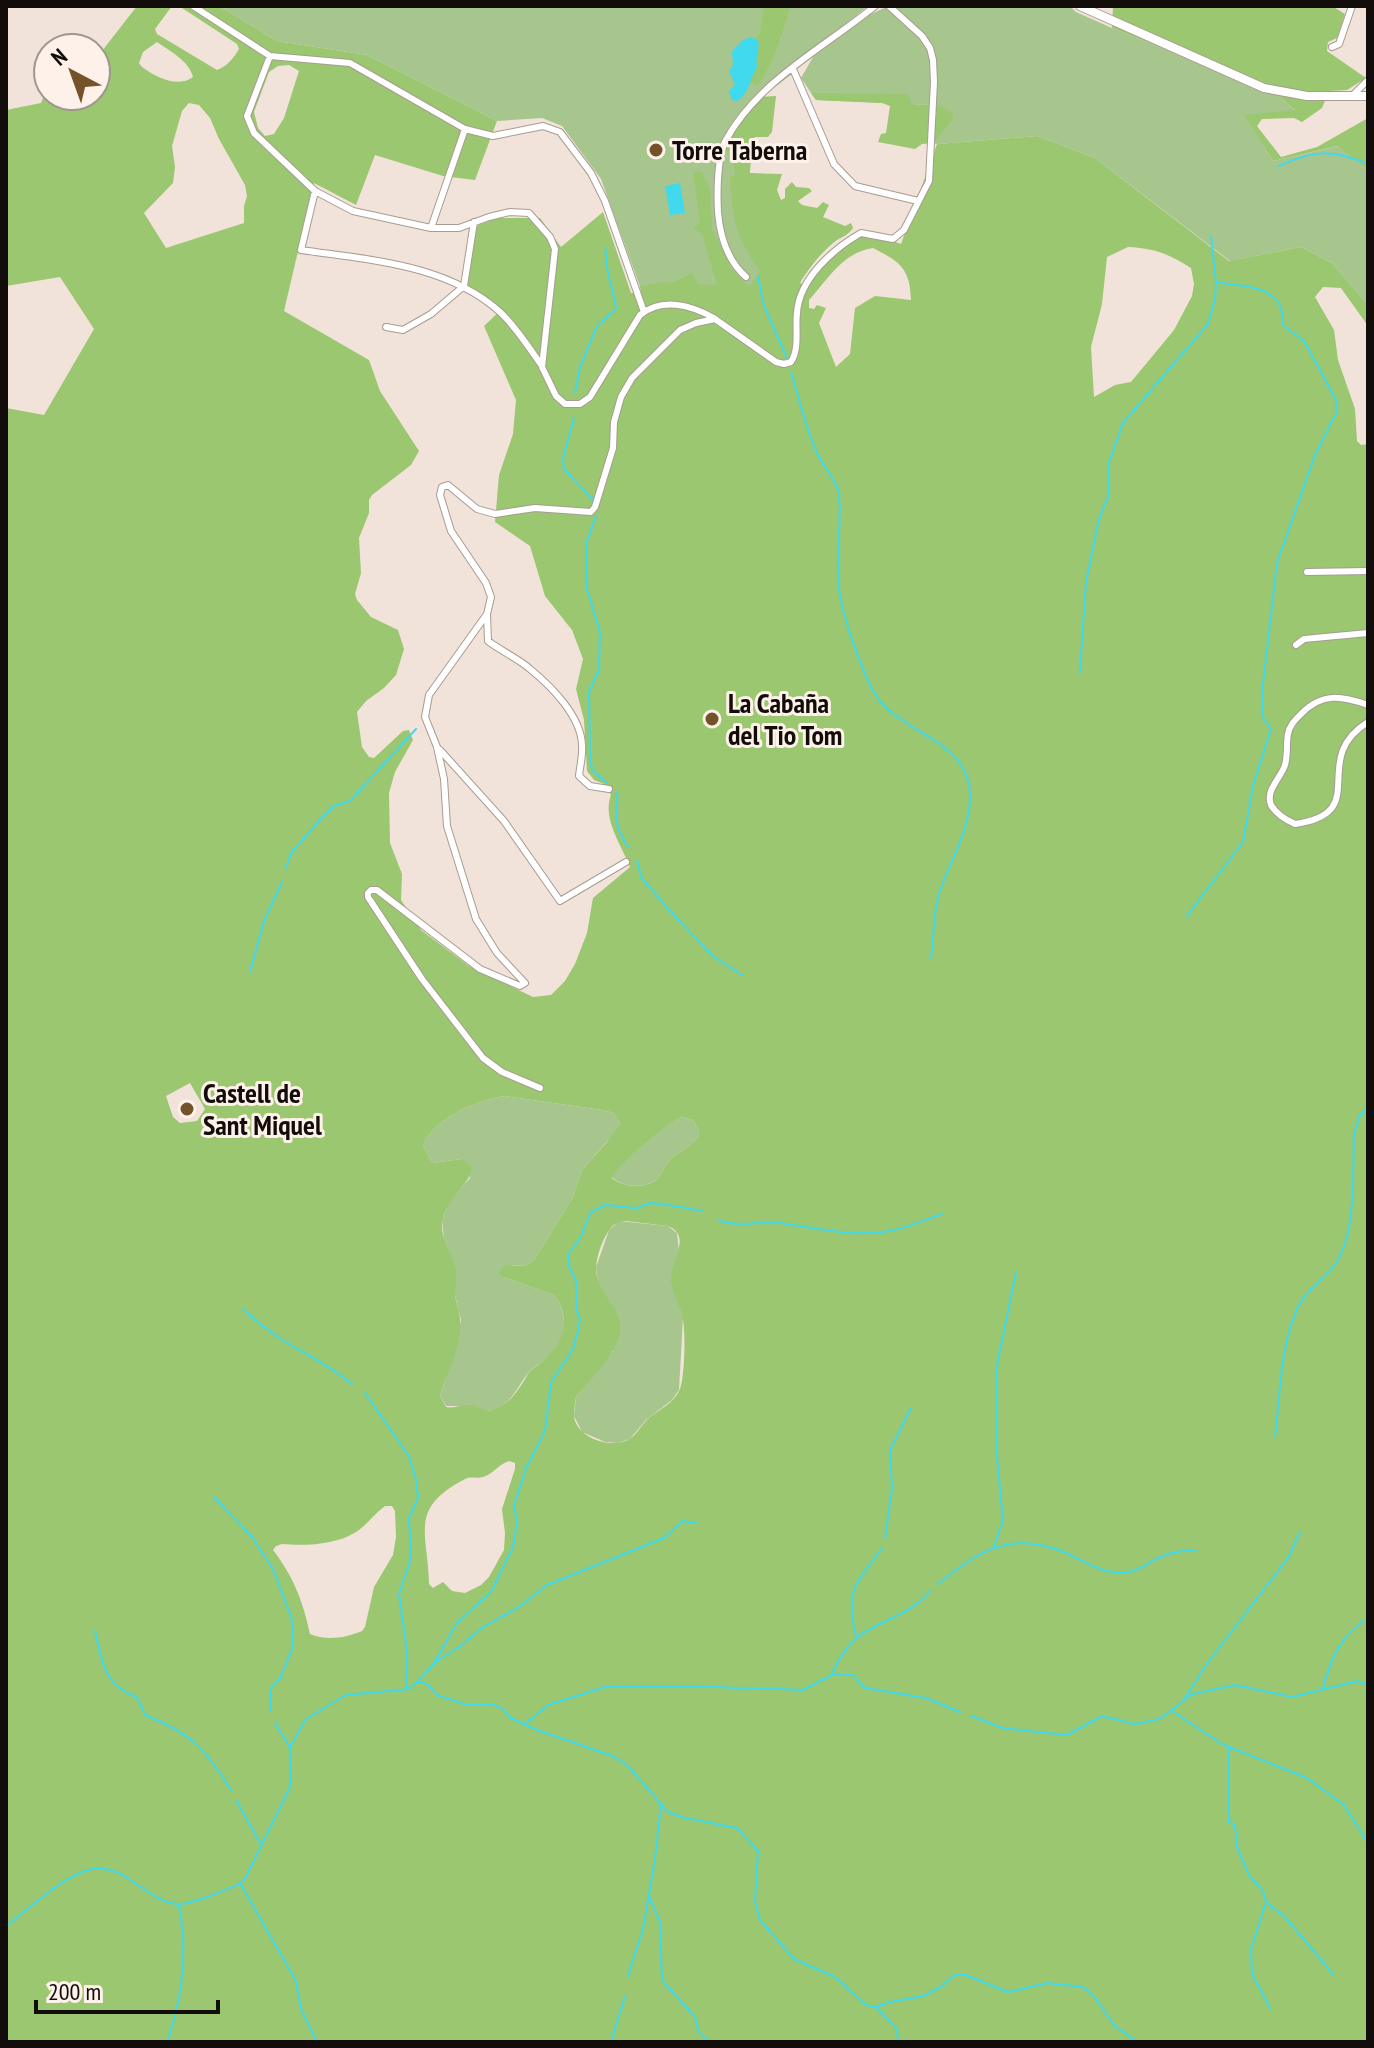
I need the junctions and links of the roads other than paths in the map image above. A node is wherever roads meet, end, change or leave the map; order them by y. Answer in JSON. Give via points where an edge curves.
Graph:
{"nodes":[{"id":1,"x":193,"y":6,"type":"edge"},
{"id":2,"x":875,"y":6,"type":"edge"},
{"id":3,"x":889,"y":6,"type":"edge"},
{"id":4,"x":1080,"y":6,"type":"edge"},
{"id":5,"x":1352,"y":6,"type":"edge"},
{"id":6,"x":1332,"y":47,"type":"dead end"},
{"id":7,"x":270,"y":56,"type":"junction"},
{"id":8,"x":793,"y":69,"type":"junction"},
{"id":9,"x":1367,"y":83,"type":"edge"},
{"id":10,"x":1353,"y":95,"type":"junction"},
{"id":11,"x":1368,"y":96,"type":"edge"},
{"id":12,"x":465,"y":129,"type":"junction"},
{"id":13,"x":315,"y":191,"type":"junction"},
{"id":14,"x":918,"y":201,"type":"junction"},
{"id":15,"x":474,"y":222,"type":"junction"},
{"id":16,"x":431,"y":228,"type":"junction"},
{"id":17,"x":746,"y":277,"type":"dead end"},
{"id":18,"x":464,"y":286,"type":"junction"},
{"id":19,"x":644,"y":312,"type":"junction"},
{"id":20,"x":715,"y":319,"type":"junction"},
{"id":21,"x":386,"y":327,"type":"dead end"},
{"id":22,"x":542,"y":367,"type":"junction"},
{"id":23,"x":1368,"y":571,"type":"edge"},
{"id":24,"x":1307,"y":572,"type":"dead end"},
{"id":25,"x":487,"y":614,"type":"junction"},
{"id":26,"x":1368,"y":633,"type":"edge"},
{"id":27,"x":1296,"y":645,"type":"dead end"},
{"id":28,"x":1368,"y":705,"type":"edge"},
{"id":29,"x":1368,"y":722,"type":"edge"},
{"id":30,"x":437,"y":747,"type":"junction"},
{"id":31,"x":609,"y":789,"type":"dead end"},
{"id":32,"x":626,"y":862,"type":"dead end"},
{"id":33,"x":540,"y":1088,"type":"dead end"}],
"edges":[{"from":1,"to":7,"type":"street"},
{"from":2,"to":8,"type":"street"},
{"from":3,"to":14,"type":"street","via":[[922,36],[933,60],[932,157],[929,181]]},
{"from":4,"to":10,"type":"main road","via":[[1264,88]]},
{"from":5,"to":6,"type":"street","via":[[1339,44]]},
{"from":7,"to":12,"type":"street","via":[[350,63]]},
{"from":7,"to":13,"type":"street","via":[[247,116],[254,133]]},
{"from":8,"to":14,"type":"street","via":[[834,164],[855,186]]},
{"from":8,"to":17,"type":"street","via":[[757,97],[725,142],[717,191],[720,235]]},
{"from":9,"to":10,"type":"street"},
{"from":10,"to":11,"type":"main road"},
{"from":12,"to":16,"type":"street"},
{"from":12,"to":19,"type":"street","via":[[493,136],[543,126],[560,132],[605,201]]},
{"from":13,"to":16,"type":"street","via":[[353,211]]},
{"from":13,"to":18,"type":"street","via":[[301,250],[429,272]]},
{"from":14,"to":20,"type":"street","via":[[898,237],[861,233],[843,244],[802,289],[791,362],[776,362]]},
{"from":15,"to":16,"type":"street"},
{"from":15,"to":18,"type":"street"},
{"from":15,"to":22,"type":"street","via":[[510,212],[529,213],[550,237],[555,249]]},
{"from":18,"to":21,"type":"street","via":[[403,330]]},
{"from":18,"to":22,"type":"street","via":[[500,312]]},
{"from":19,"to":20,"type":"street","via":[[675,304]]},
{"from":19,"to":22,"type":"street","via":[[590,397],[580,404],[565,404],[556,396]]},
{"from":20,"to":25,"type":"street","via":[[680,330],[632,378],[621,397],[613,448],[591,512],[535,508],[495,514],[477,509],[448,485],[442,487],[451,531],[491,597]]},
{"from":23,"to":24,"type":"street"},
{"from":25,"to":30,"type":"street","via":[[429,695],[425,717]]},
{"from":25,"to":31,"type":"street","via":[[488,641],[528,667],[563,702],[580,730],[579,776],[590,786]]},
{"from":26,"to":27,"type":"street","via":[[1304,639]]},
{"from":28,"to":29,"type":"street","via":[[1327,696],[1292,723],[1285,764],[1270,797],[1278,813],[1295,824],[1332,812],[1344,792],[1342,751],[1350,736]]},
{"from":30,"to":32,"type":"street","via":[[504,821],[560,901]]},
{"from":30,"to":33,"type":"street","via":[[447,826],[476,919],[525,983],[520,986],[480,969],[377,890],[368,897],[483,1058]]}]}
